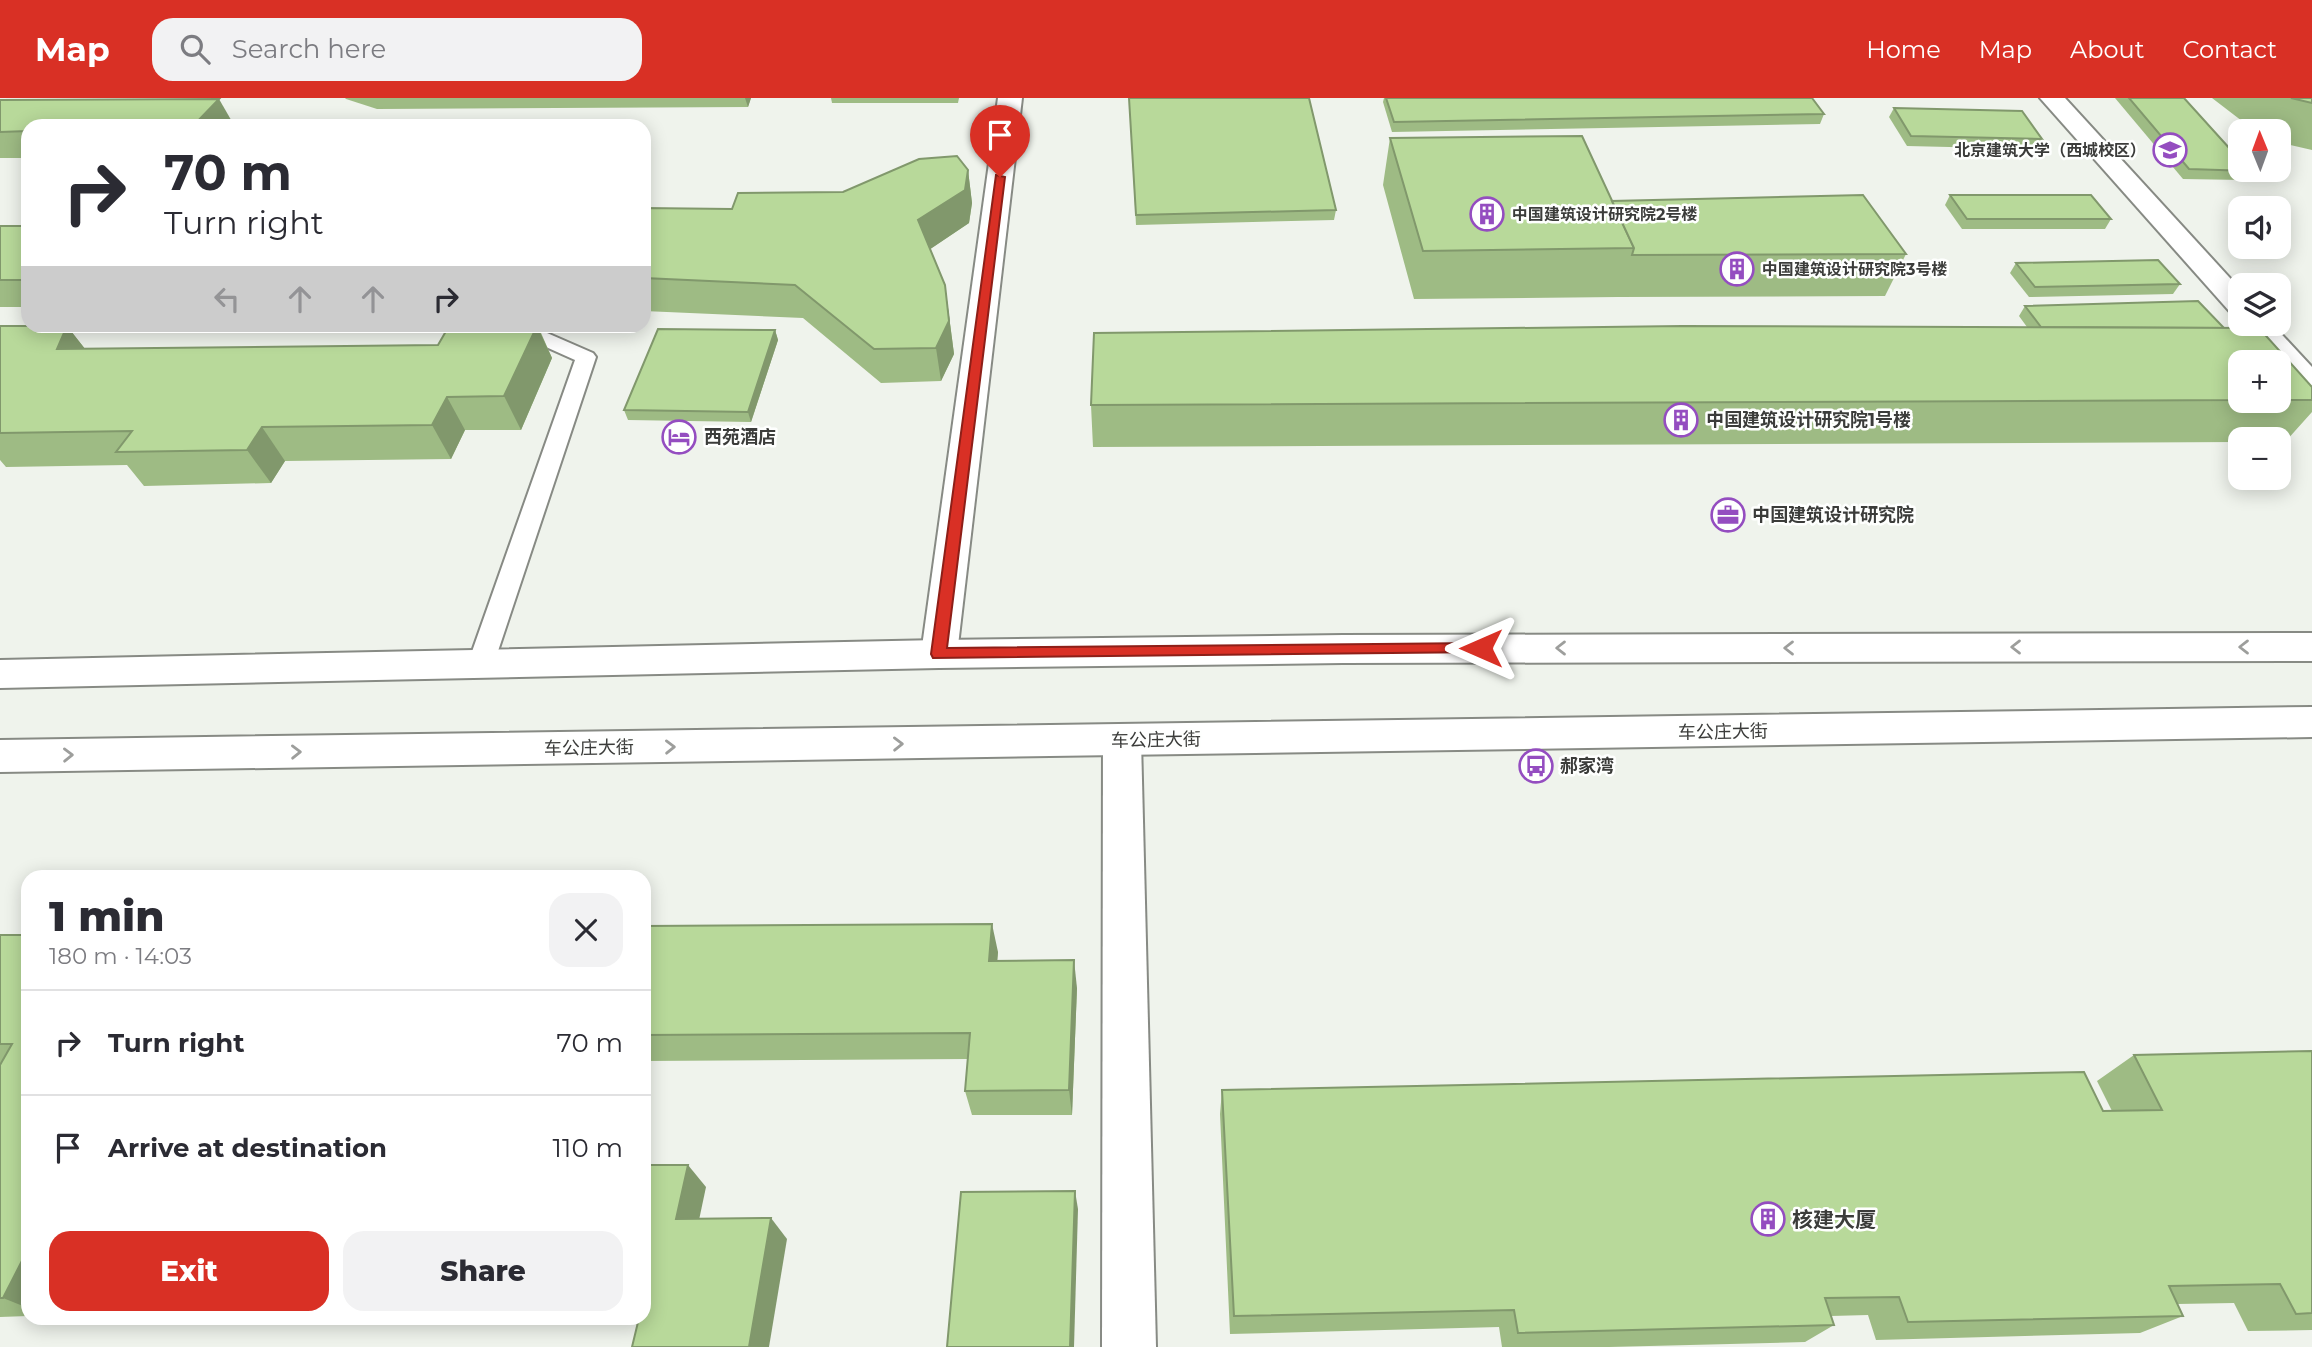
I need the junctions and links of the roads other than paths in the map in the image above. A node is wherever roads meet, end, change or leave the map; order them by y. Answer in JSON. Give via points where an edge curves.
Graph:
{"nodes":[{"id":1,"x":1010,"y":98,"type":"edge"},
{"id":2,"x":2052,"y":98,"type":"edge"},
{"id":3,"x":2228,"y":293,"type":"edge"},
{"id":4,"x":531,"y":333,"type":"edge"},
{"id":5,"x":2267,"y":336,"type":"edge"},
{"id":6,"x":2312,"y":385,"type":"edge"},
{"id":7,"x":2312,"y":647,"type":"edge"},
{"id":8,"x":939,"y":654,"type":"junction"},
{"id":9,"x":481,"y":663,"type":"junction"},
{"id":10,"x":0,"y":674,"type":"edge"},
{"id":11,"x":2312,"y":722,"type":"edge"},
{"id":12,"x":1122,"y":740,"type":"junction"},
{"id":13,"x":0,"y":756,"type":"edge"},
{"id":14,"x":1129,"y":1347,"type":"edge"}],
"edges":[{"from":1,"to":8,"type":"main road"},
{"from":2,"to":3,"type":"main road"},
{"from":4,"to":9,"type":"lane","via":[[586,357]]},
{"from":5,"to":6,"type":"main road"},
{"from":7,"to":8,"type":"main road","one_way":true},
{"from":8,"to":9,"type":"main road"},
{"from":9,"to":10,"type":"main road"},
{"from":11,"to":12,"type":"main road","name":"车公庄大街"},
{"from":13,"to":12,"type":"main road","name":"车公庄大街","one_way":true},
{"from":12,"to":14,"type":"main road"}]}
